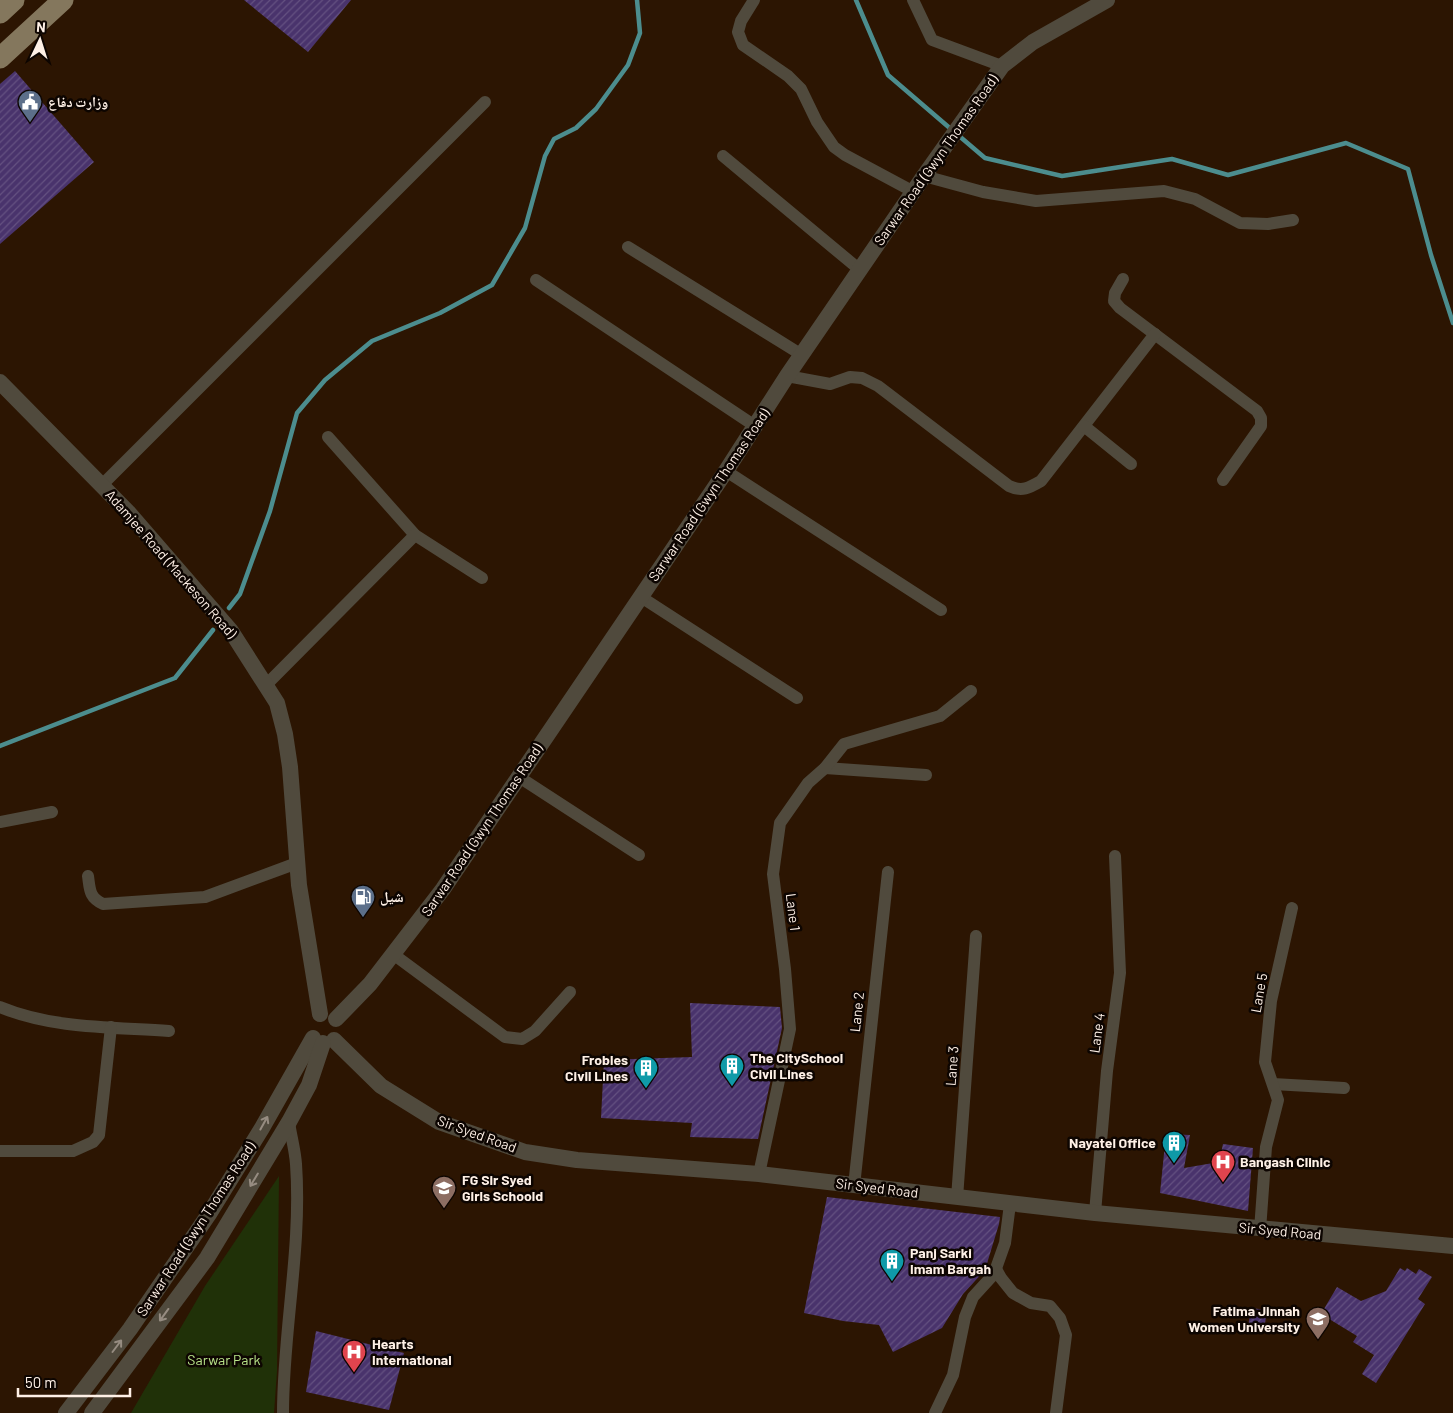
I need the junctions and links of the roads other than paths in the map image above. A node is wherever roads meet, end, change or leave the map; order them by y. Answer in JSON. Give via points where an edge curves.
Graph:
{"nodes":[{"id":1,"x":63,"y":0,"type":"edge"},
{"id":2,"x":754,"y":0,"type":"edge"},
{"id":3,"x":913,"y":0,"type":"edge"},
{"id":4,"x":1107,"y":0,"type":"edge"},
{"id":5,"x":0,"y":58,"type":"edge"},
{"id":6,"x":1002,"y":66,"type":"junction"},
{"id":7,"x":485,"y":102,"type":"dead end"},
{"id":8,"x":723,"y":156,"type":"dead end"},
{"id":9,"x":924,"y":176,"type":"junction"},
{"id":10,"x":914,"y":192,"type":"junction"},
{"id":11,"x":1293,"y":220,"type":"dead end"},
{"id":12,"x":628,"y":247,"type":"dead end"},
{"id":13,"x":860,"y":270,"type":"junction"},
{"id":14,"x":1123,"y":279,"type":"dead end"},
{"id":15,"x":536,"y":280,"type":"dead end"},
{"id":16,"x":1155,"y":334,"type":"junction"},
{"id":17,"x":802,"y":355,"type":"junction"},
{"id":18,"x":787,"y":376,"type":"junction"},
{"id":19,"x":0,"y":382,"type":"edge"},
{"id":20,"x":755,"y":426,"type":"junction"},
{"id":21,"x":1084,"y":426,"type":"junction"},
{"id":22,"x":328,"y":437,"type":"dead end"},
{"id":23,"x":1132,"y":464,"type":"dead end"},
{"id":24,"x":726,"y":472,"type":"junction"},
{"id":25,"x":1223,"y":480,"type":"dead end"},
{"id":26,"x":102,"y":485,"type":"junction"},
{"id":27,"x":415,"y":535,"type":"junction"},
{"id":28,"x":482,"y":578,"type":"dead end"},
{"id":29,"x":641,"y":597,"type":"junction"},
{"id":30,"x":941,"y":610,"type":"dead end"},
{"id":31,"x":266,"y":685,"type":"junction"},
{"id":32,"x":971,"y":691,"type":"dead end"},
{"id":33,"x":797,"y":698,"type":"dead end"},
{"id":34,"x":824,"y":768,"type":"junction"},
{"id":35,"x":926,"y":775,"type":"dead end"},
{"id":36,"x":519,"y":777,"type":"junction"},
{"id":37,"x":52,"y":812,"type":"dead end"},
{"id":38,"x":0,"y":822,"type":"edge"},
{"id":39,"x":639,"y":855,"type":"dead end"},
{"id":40,"x":1115,"y":856,"type":"dead end"},
{"id":41,"x":297,"y":863,"type":"junction"},
{"id":42,"x":888,"y":872,"type":"dead end"},
{"id":43,"x":88,"y":876,"type":"dead end"},
{"id":44,"x":1292,"y":908,"type":"dead end"},
{"id":45,"x":976,"y":936,"type":"dead end"},
{"id":46,"x":393,"y":954,"type":"junction"},
{"id":47,"x":570,"y":992,"type":"dead end"},
{"id":48,"x":0,"y":1007,"type":"edge"},
{"id":49,"x":320,"y":1014,"type":"junction"},
{"id":50,"x":336,"y":1019,"type":"junction"},
{"id":51,"x":111,"y":1027,"type":"junction"},
{"id":52,"x":169,"y":1031,"type":"dead end"},
{"id":53,"x":323,"y":1040,"type":"junction"},
{"id":54,"x":1272,"y":1084,"type":"junction"},
{"id":55,"x":1344,"y":1088,"type":"dead end"},
{"id":56,"x":289,"y":1122,"type":"junction"},
{"id":57,"x":0,"y":1151,"type":"edge"},
{"id":58,"x":759,"y":1174,"type":"junction"},
{"id":59,"x":854,"y":1186,"type":"junction"},
{"id":60,"x":957,"y":1198,"type":"junction"},
{"id":61,"x":1010,"y":1204,"type":"junction"},
{"id":62,"x":1094,"y":1213,"type":"junction"},
{"id":63,"x":1260,"y":1230,"type":"junction"},
{"id":64,"x":1453,"y":1246,"type":"edge"},
{"id":65,"x":996,"y":1269,"type":"junction"},
{"id":66,"x":66,"y":1413,"type":"edge"},
{"id":67,"x":92,"y":1413,"type":"edge"},
{"id":68,"x":283,"y":1413,"type":"edge"},
{"id":69,"x":935,"y":1413,"type":"edge"},
{"id":70,"x":1056,"y":1413,"type":"edge"}],
"edges":[{"from":1,"to":5,"type":"main road"},
{"from":2,"to":10,"type":"street","via":[[738,32],[743,44],[801,89],[834,147]]},
{"from":3,"to":6,"type":"street","via":[[932,40]]},
{"from":4,"to":6,"type":"street","name":"Sarwar Road (Gwyn Thomas Road)","via":[[1033,42]]},
{"from":6,"to":9,"type":"street","name":"Sarwar Road (Gwyn Thomas Road)"},
{"from":7,"to":26,"type":"street"},
{"from":8,"to":13,"type":"street"},
{"from":9,"to":10,"type":"street","name":"Sarwar Road (Gwyn Thomas Road)"},
{"from":9,"to":11,"type":"street","via":[[983,192],[1036,201],[1164,191],[1194,199],[1240,223],[1268,224]]},
{"from":10,"to":13,"type":"street","name":"Sarwar Road (Gwyn Thomas Road)"},
{"from":12,"to":17,"type":"street"},
{"from":13,"to":17,"type":"street","name":"Sarwar Road (Gwyn Thomas Road)"},
{"from":14,"to":16,"type":"street","via":[[1114,301]]},
{"from":15,"to":20,"type":"street"},
{"from":16,"to":21,"type":"street"},
{"from":16,"to":25,"type":"street","via":[[1261,418],[1261,426]]},
{"from":17,"to":18,"type":"street","name":"Sarwar Road (Gwyn Thomas Road)"},
{"from":18,"to":20,"type":"street","name":"Sarwar Road (Gwyn Thomas Road)"},
{"from":18,"to":21,"type":"street","via":[[830,384],[850,377],[862,378],[878,386],[1009,486],[1019,490],[1041,481]]},
{"from":19,"to":26,"type":"street","name":"Adamjee Road (Mackeson Road)"},
{"from":20,"to":24,"type":"street","name":"Sarwar Road (Gwyn Thomas Road)"},
{"from":21,"to":23,"type":"street"},
{"from":22,"to":27,"type":"street"},
{"from":24,"to":29,"type":"street","name":"Sarwar Road (Gwyn Thomas Road)"},
{"from":24,"to":30,"type":"street"},
{"from":26,"to":31,"type":"street","name":"Adamjee Road (Mackeson Road)","via":[[231,631]]},
{"from":27,"to":28,"type":"street"},
{"from":27,"to":31,"type":"street"},
{"from":29,"to":33,"type":"street"},
{"from":29,"to":36,"type":"street","name":"Sarwar Road (Gwyn Thomas Road)"},
{"from":31,"to":41,"type":"street","name":"Adamjee Road (Mackeson Road)","via":[[277,702],[285,734]]},
{"from":32,"to":34,"type":"street","name":"Lane 1","via":[[940,716],[844,744]]},
{"from":34,"to":35,"type":"street"},
{"from":34,"to":58,"type":"street","name":"Lane 1","via":[[808,783],[780,823],[773,874],[790,1029]]},
{"from":36,"to":39,"type":"street"},
{"from":36,"to":46,"type":"street","name":"Sarwar Road (Gwyn Thomas Road)","via":[[443,889]]},
{"from":37,"to":38,"type":"street"},
{"from":40,"to":62,"type":"street","name":"Lane 4","via":[[1120,973]]},
{"from":41,"to":43,"type":"street","via":[[205,897],[103,904],[90,893]]},
{"from":41,"to":49,"type":"street","name":"Adamjee Road (Mackeson Road)"},
{"from":42,"to":59,"type":"street","name":"Lane 2"},
{"from":44,"to":54,"type":"street","name":"Lane 5","via":[[1272,1001],[1266,1053],[1265,1062]]},
{"from":45,"to":60,"type":"street","name":"Lane 3"},
{"from":46,"to":47,"type":"street","via":[[505,1036],[522,1039],[534,1031]]},
{"from":46,"to":50,"type":"street","name":"Sarwar Road (Gwyn Thomas Road)"},
{"from":48,"to":51,"type":"street","via":[[24,1017],[61,1024]]},
{"from":49,"to":50,"type":"street","via":[[332,1015]]},
{"from":49,"to":53,"type":"street","via":[[311,1021],[310,1033]]},
{"from":50,"to":53,"type":"street","via":[[338,1036]]},
{"from":51,"to":52,"type":"street"},
{"from":51,"to":57,"type":"street","via":[[99,1135],[93,1142],[73,1151]]},
{"from":53,"to":56,"type":"street","name":"Sarwar Road (Gwyn Thomas Road)","via":[[309,1086]]},
{"from":53,"to":58,"type":"street","name":"Sir Syed Road","via":[[381,1086],[439,1122],[525,1152],[577,1160]]},
{"from":66,"to":53,"type":"street","name":"Sarwar Road (Gwyn Thomas Road)","one_way":true,"via":[[130,1329]]},
{"from":54,"to":55,"type":"street"},
{"from":54,"to":63,"type":"street","name":"Lane 5","via":[[1278,1100],[1266,1147]]},
{"from":56,"to":67,"type":"street","name":"Sarwar Road (Gwyn Thomas Road)","one_way":true,"via":[[206,1258]]},
{"from":56,"to":68,"type":"street","via":[[296,1163],[297,1202],[283,1375]]},
{"from":58,"to":59,"type":"street","name":"Sir Syed Road"},
{"from":59,"to":60,"type":"street","name":"Sir Syed Road"},
{"from":60,"to":61,"type":"street","name":"Sir Syed Road"},
{"from":61,"to":62,"type":"street","name":"Sir Syed Road"},
{"from":61,"to":65,"type":"street","via":[[1005,1244]]},
{"from":62,"to":63,"type":"street","name":"Sir Syed Road"},
{"from":63,"to":64,"type":"street","name":"Sir Syed Road"},
{"from":65,"to":69,"type":"street","via":[[973,1297],[964,1317],[952,1375]]},
{"from":65,"to":70,"type":"street","via":[[1013,1293],[1031,1303],[1050,1306],[1060,1318],[1066,1334]]}]}
